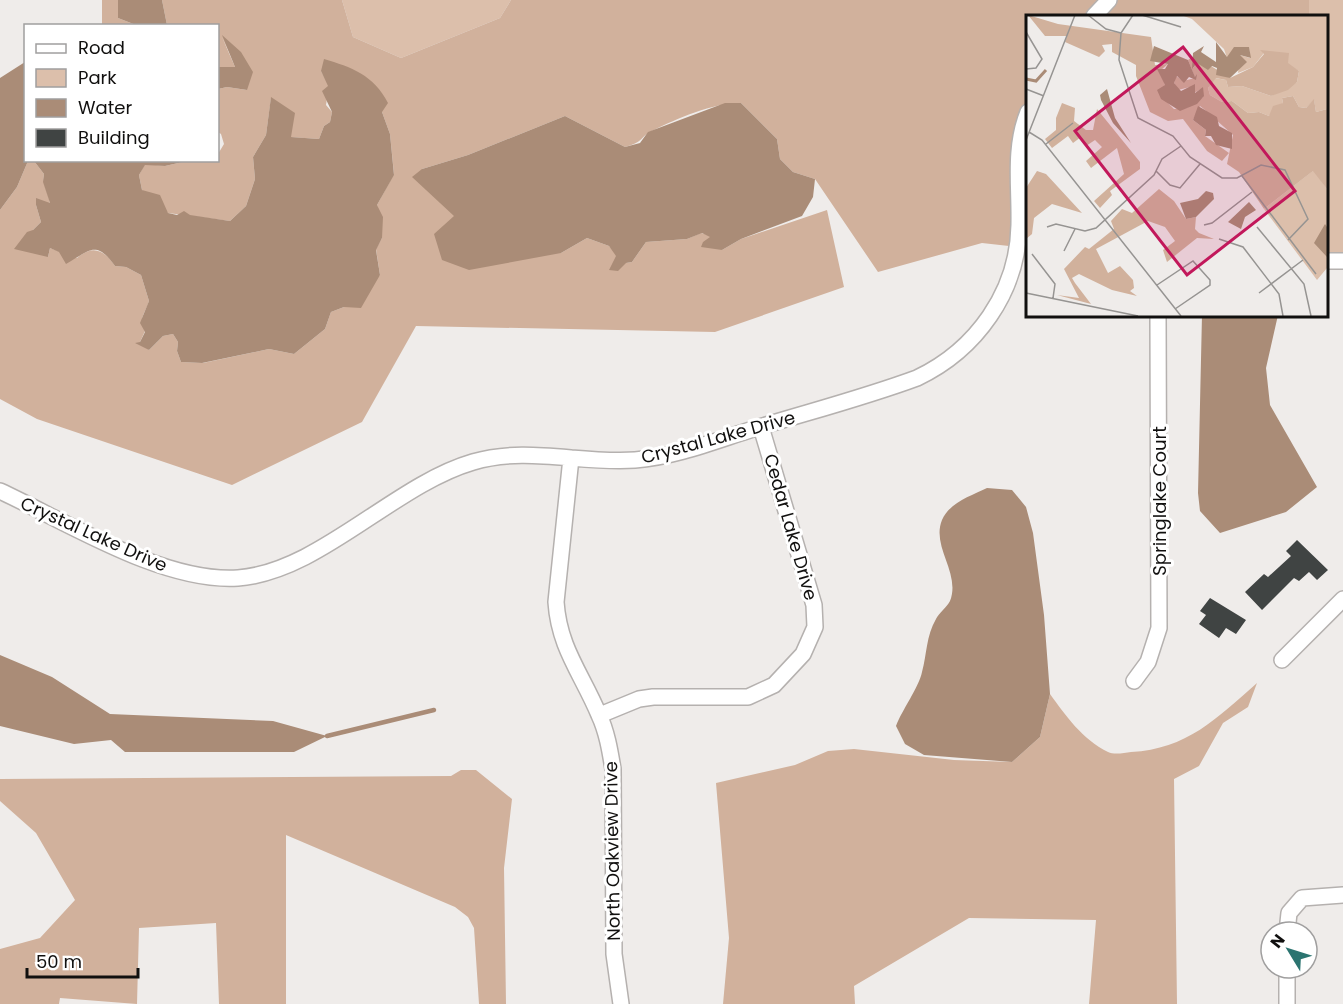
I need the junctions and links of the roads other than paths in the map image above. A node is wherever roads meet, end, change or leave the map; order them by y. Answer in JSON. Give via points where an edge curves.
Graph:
{"nodes":[{"id":1,"x":1109,"y":0,"type":"edge"},
{"id":2,"x":1095,"y":15,"type":"edge"},
{"id":3,"x":1026,"y":117,"type":"edge"},
{"id":4,"x":1023,"y":245,"type":"edge"},
{"id":5,"x":1158,"y":316,"type":"edge"},
{"id":6,"x":761,"y":427,"type":"junction"},
{"id":7,"x":571,"y":458,"type":"junction"},
{"id":8,"x":0,"y":492,"type":"edge"},
{"id":9,"x":1343,"y":599,"type":"edge"},
{"id":10,"x":1282,"y":660,"type":"dead end"},
{"id":11,"x":1134,"y":681,"type":"dead end"},
{"id":12,"x":600,"y":715,"type":"junction"},
{"id":13,"x":1343,"y":895,"type":"edge"},
{"id":14,"x":1288,"y":920,"type":"edge"},
{"id":15,"x":1287,"y":980,"type":"edge"},
{"id":16,"x":621,"y":1004,"type":"edge"},
{"id":17,"x":1287,"y":1004,"type":"edge"}],
"edges":[{"from":1,"to":2,"type":"street"},
{"from":3,"to":4,"type":"street","name":"Crystal Lake Drive","via":[[1017,163]]},
{"from":4,"to":6,"type":"street","name":"Crystal Lake Drive","via":[[996,308],[978,333],[944,364],[896,386]]},
{"from":5,"to":11,"type":"street","name":"Springlake Court","via":[[1159,628],[1148,662]]},
{"from":6,"to":7,"type":"street","name":"Crystal Lake Drive","via":[[649,458]]},
{"from":6,"to":12,"type":"street","name":"Cedar Lake Drive","via":[[814,605],[815,627],[804,654],[774,685],[748,697],[653,697]]},
{"from":7,"to":8,"type":"street","name":"Crystal Lake Drive","via":[[507,455],[458,466],[298,561],[237,578],[185,573],[126,552]]},
{"from":7,"to":12,"type":"street","name":"North Oakview Drive","via":[[556,602],[558,625]]},
{"from":9,"to":10,"type":"street"},
{"from":12,"to":16,"type":"street","name":"North Oakview Drive","via":[[613,770],[614,954]]},
{"from":13,"to":14,"type":"street","via":[[1309,896],[1295,903]]},
{"from":15,"to":17,"type":"street"}]}
